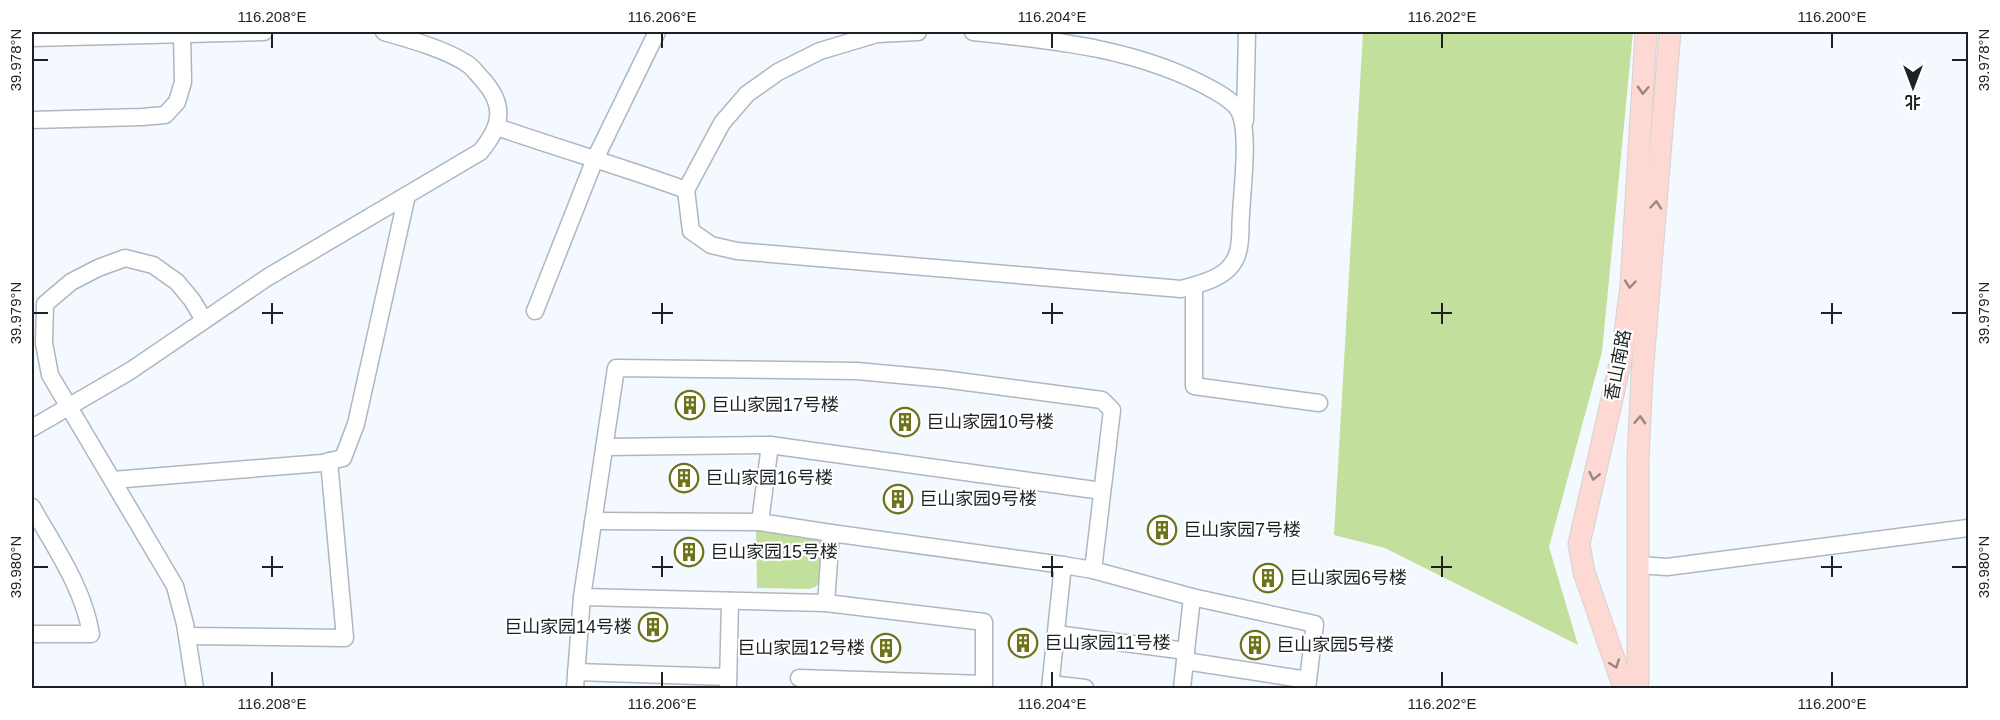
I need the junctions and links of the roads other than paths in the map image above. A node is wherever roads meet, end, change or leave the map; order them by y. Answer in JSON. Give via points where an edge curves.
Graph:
{"nodes":[{"id":1,"x":264,"y":32,"type":"edge"},
{"id":2,"x":384,"y":32,"type":"edge"},
{"id":3,"x":657,"y":32,"type":"edge"},
{"id":4,"x":918,"y":32,"type":"edge"},
{"id":5,"x":973,"y":32,"type":"edge"},
{"id":6,"x":1246,"y":32,"type":"edge"},
{"id":7,"x":1646,"y":32,"type":"edge"},
{"id":8,"x":1670,"y":32,"type":"edge"},
{"id":9,"x":182,"y":34,"type":"junction"},
{"id":10,"x":32,"y":38,"type":"edge"},
{"id":11,"x":32,"y":120,"type":"edge"},
{"id":12,"x":497,"y":127,"type":"junction"},
{"id":13,"x":1244,"y":134,"type":"junction"},
{"id":14,"x":595,"y":159,"type":"junction"},
{"id":15,"x":686,"y":190,"type":"junction"},
{"id":16,"x":407,"y":195,"type":"junction"},
{"id":17,"x":1194,"y":286,"type":"junction"},
{"id":18,"x":535,"y":311,"type":"dead end"},
{"id":19,"x":204,"y":320,"type":"junction"},
{"id":20,"x":1319,"y":403,"type":"dead end"},
{"id":21,"x":69,"y":407,"type":"junction"},
{"id":22,"x":32,"y":428,"type":"edge"},
{"id":23,"x":770,"y":445,"type":"junction"},
{"id":24,"x":604,"y":447,"type":"junction"},
{"id":25,"x":329,"y":461,"type":"junction"},
{"id":26,"x":113,"y":480,"type":"junction"},
{"id":27,"x":1102,"y":491,"type":"junction"},
{"id":28,"x":32,"y":507,"type":"edge"},
{"id":29,"x":593,"y":521,"type":"junction"},
{"id":30,"x":760,"y":522,"type":"junction"},
{"id":31,"x":1968,"y":528,"type":"edge"},
{"id":32,"x":831,"y":533,"type":"junction"},
{"id":33,"x":1063,"y":565,"type":"junction"},
{"id":34,"x":1639,"y":565,"type":"junction"},
{"id":35,"x":1093,"y":570,"type":"junction"},
{"id":36,"x":582,"y":597,"type":"junction"},
{"id":37,"x":1192,"y":597,"type":"junction"},
{"id":38,"x":730,"y":601,"type":"junction"},
{"id":39,"x":826,"y":603,"type":"junction"},
{"id":40,"x":32,"y":634,"type":"edge"},
{"id":41,"x":1056,"y":634,"type":"junction"},
{"id":42,"x":187,"y":636,"type":"junction"},
{"id":43,"x":1186,"y":656,"type":"junction"},
{"id":44,"x":799,"y":678,"type":"dead end"},
{"id":45,"x":576,"y":680,"type":"edge"},
{"id":46,"x":728,"y":683,"type":"edge"},
{"id":47,"x":1307,"y":684,"type":"edge"},
{"id":48,"x":897,"y":685,"type":"edge"},
{"id":49,"x":1051,"y":686,"type":"edge"},
{"id":50,"x":195,"y":688,"type":"edge"},
{"id":51,"x":1085,"y":688,"type":"edge"},
{"id":52,"x":1182,"y":688,"type":"edge"},
{"id":53,"x":1624,"y":688,"type":"edge"},
{"id":54,"x":1636,"y":688,"type":"edge"}],
"edges":[{"from":1,"to":9,"type":"street"},
{"from":2,"to":12,"type":"street","via":[[468,63],[492,91],[499,118]]},
{"from":3,"to":14,"type":"street"},
{"from":4,"to":15,"type":"street","via":[[877,34],[820,51],[778,72],[747,94],[722,123]]},
{"from":5,"to":13,"type":"street","via":[[1108,51],[1193,78],[1239,110]]},
{"from":6,"to":13,"type":"street"},
{"from":7,"to":53,"type":"main road","name":"香山南路","one_way":true,"via":[[1631,286],[1622,355],[1579,544],[1584,572]]},
{"from":34,"to":8,"type":"main road","name":"香山南路","one_way":true,"via":[[1642,375]]},
{"from":9,"to":10,"type":"street"},
{"from":9,"to":11,"type":"street","via":[[183,82],[177,102],[165,115]]},
{"from":12,"to":14,"type":"street"},
{"from":12,"to":16,"type":"street","via":[[480,152]]},
{"from":13,"to":17,"type":"street","via":[[1239,249],[1230,269]]},
{"from":14,"to":15,"type":"street"},
{"from":14,"to":18,"type":"street"},
{"from":15,"to":17,"type":"street","via":[[691,231],[711,245],[737,251],[1180,289]]},
{"from":16,"to":19,"type":"street","via":[[268,277]]},
{"from":16,"to":25,"type":"street","via":[[356,424],[344,458]]},
{"from":17,"to":20,"type":"street","via":[[1194,386]]},
{"from":19,"to":21,"type":"street"},
{"from":19,"to":21,"type":"street","via":[[177,282],[153,265],[125,258],[71,282],[45,304],[44,343],[51,375]]},
{"from":21,"to":22,"type":"street"},
{"from":21,"to":26,"type":"street"},
{"from":23,"to":24,"type":"street"},
{"from":23,"to":27,"type":"street"},
{"from":23,"to":30,"type":"street"},
{"from":24,"to":27,"type":"street","via":[[616,368],[857,370],[1102,400],[1112,410]]},
{"from":24,"to":29,"type":"street"},
{"from":25,"to":26,"type":"street"},
{"from":25,"to":42,"type":"street","via":[[345,638]]},
{"from":26,"to":42,"type":"street","via":[[175,586]]},
{"from":27,"to":35,"type":"street"},
{"from":28,"to":40,"type":"street","via":[[79,590],[92,634]]},
{"from":29,"to":30,"type":"street"},
{"from":29,"to":36,"type":"street"},
{"from":30,"to":32,"type":"street"},
{"from":31,"to":34,"type":"street","via":[[1667,567]]},
{"from":32,"to":33,"type":"street"},
{"from":32,"to":39,"type":"street"},
{"from":33,"to":35,"type":"street"},
{"from":33,"to":41,"type":"street"},
{"from":34,"to":54,"type":"main road","name":"香山南路"},
{"from":35,"to":37,"type":"street"},
{"from":36,"to":38,"type":"street"},
{"from":36,"to":45,"type":"street"},
{"from":37,"to":43,"type":"street"},
{"from":37,"to":47,"type":"street","via":[[1315,624]]},
{"from":38,"to":39,"type":"street"},
{"from":38,"to":46,"type":"street"},
{"from":39,"to":48,"type":"street","via":[[984,622],[984,684]]},
{"from":41,"to":43,"type":"street"},
{"from":41,"to":49,"type":"street"},
{"from":42,"to":50,"type":"street"},
{"from":43,"to":47,"type":"street"},
{"from":43,"to":52,"type":"street"},
{"from":44,"to":48,"type":"street"},
{"from":45,"to":46,"type":"street"},
{"from":49,"to":51,"type":"street"}]}
